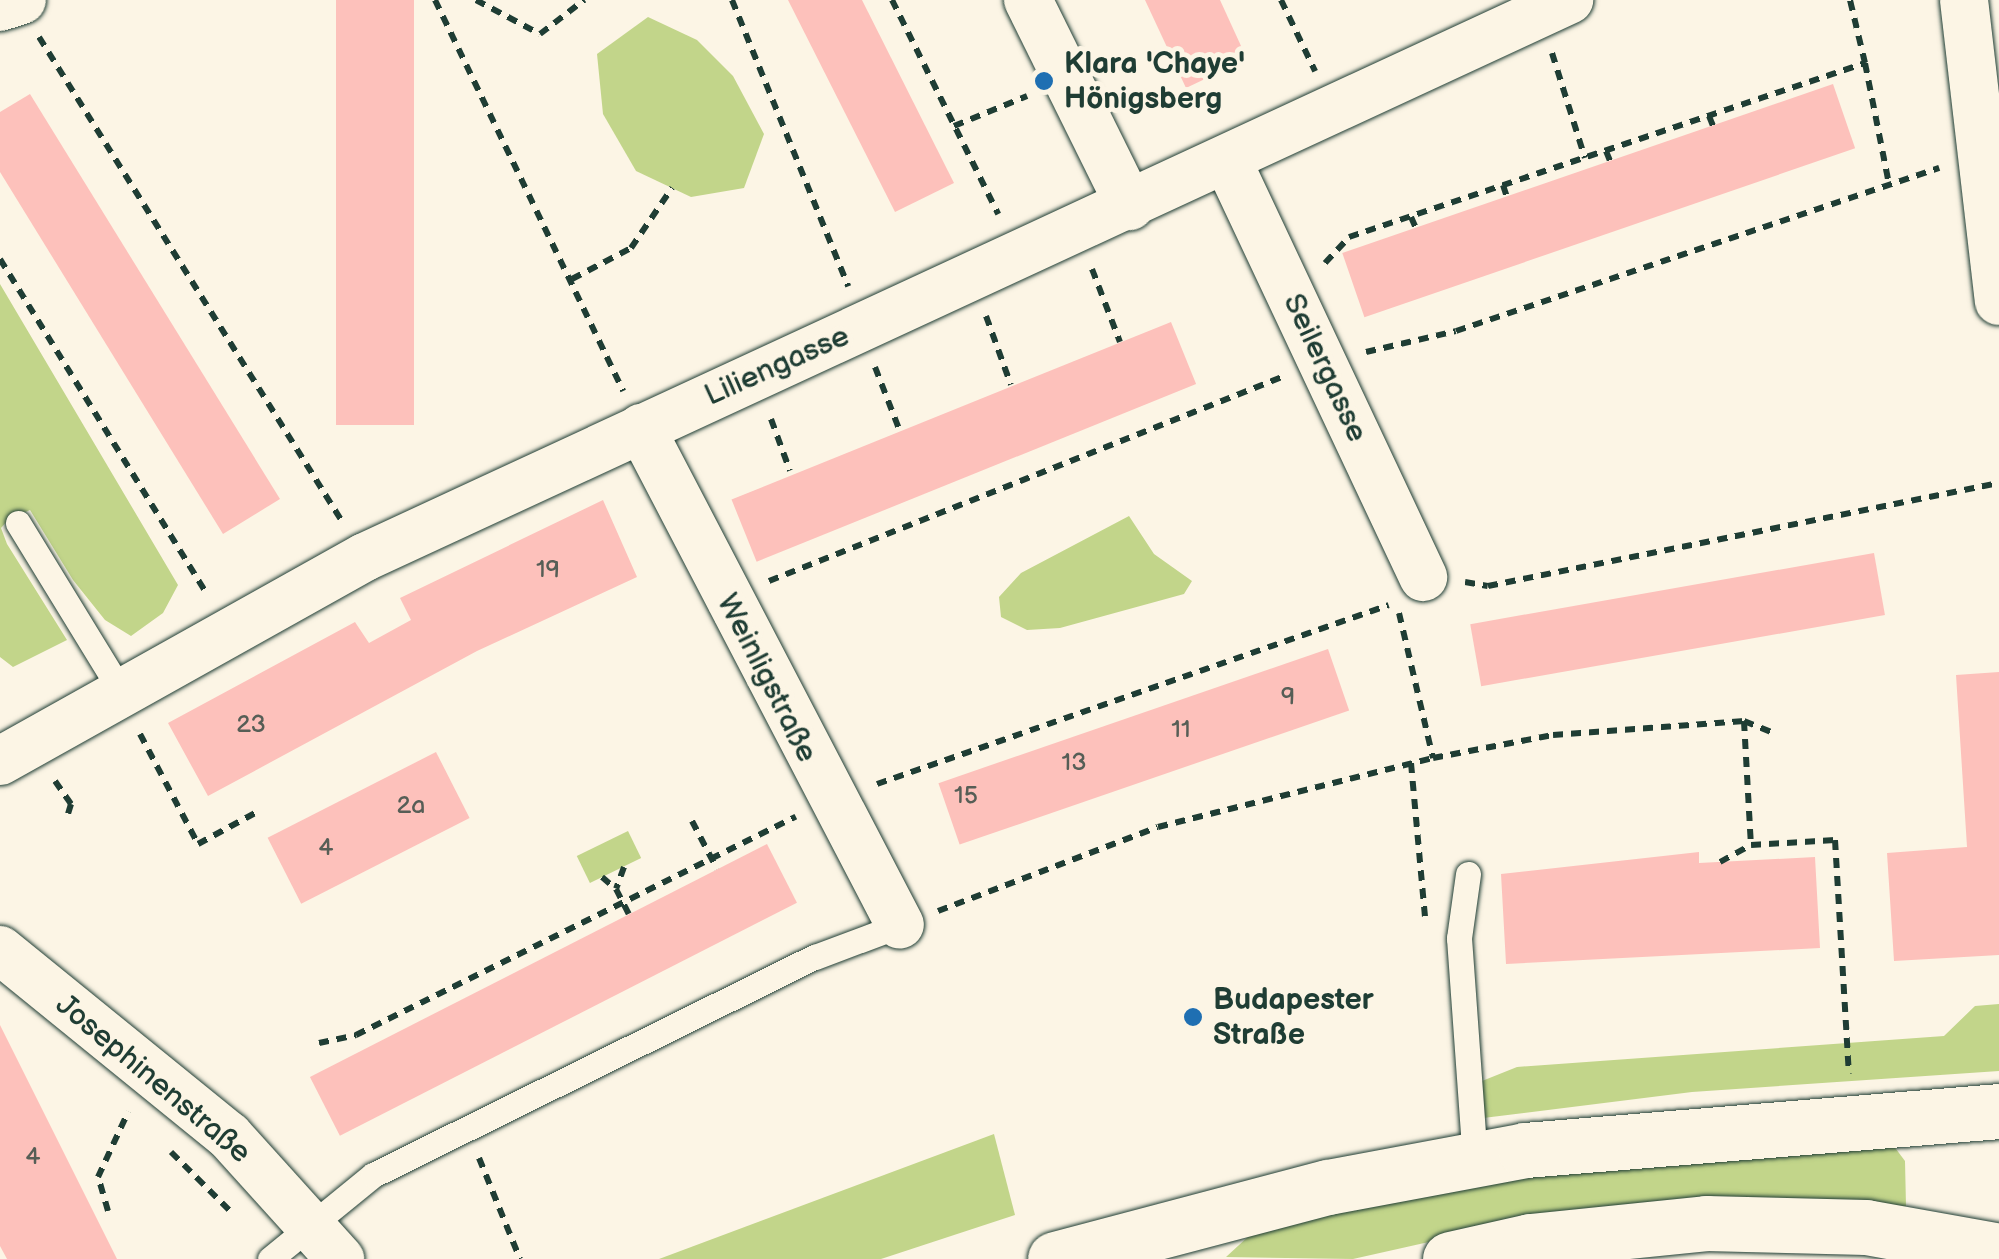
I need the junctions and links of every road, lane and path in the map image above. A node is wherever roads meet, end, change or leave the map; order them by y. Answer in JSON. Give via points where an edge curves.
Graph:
{"nodes":[{"id":1,"x":435,"y":0,"type":"edge"},
{"id":2,"x":443,"y":0,"type":"edge"},
{"id":3,"x":476,"y":0,"type":"edge"},
{"id":4,"x":584,"y":0,"type":"edge"},
{"id":5,"x":732,"y":0,"type":"edge"},
{"id":6,"x":892,"y":0,"type":"edge"},
{"id":7,"x":1028,"y":0,"type":"edge"},
{"id":8,"x":1281,"y":0,"type":"edge"},
{"id":9,"x":1850,"y":0,"type":"edge"},
{"id":10,"x":1964,"y":0,"type":"edge"},
{"id":11,"x":13,"y":3,"type":"edge"},
{"id":12,"x":1554,"y":7,"type":"edge"},
{"id":13,"x":1864,"y":63,"type":"junction"},
{"id":14,"x":1067,"y":79,"type":"junction"},
{"id":15,"x":1781,"y":92,"type":"junction"},
{"id":16,"x":1785,"y":101,"type":"dead end"},
{"id":17,"x":1334,"y":110,"type":"junction"},
{"id":18,"x":1709,"y":116,"type":"junction"},
{"id":19,"x":954,"y":126,"type":"junction"},
{"id":20,"x":1713,"y":126,"type":"dead end"},
{"id":21,"x":1606,"y":151,"type":"junction"},
{"id":22,"x":1982,"y":154,"type":"junction"},
{"id":23,"x":1585,"y":158,"type":"junction"},
{"id":24,"x":1227,"y":160,"type":"junction"},
{"id":25,"x":1610,"y":162,"type":"dead end"},
{"id":26,"x":1889,"y":184,"type":"junction"},
{"id":27,"x":1503,"y":185,"type":"junction"},
{"id":28,"x":672,"y":188,"type":"dead end"},
{"id":29,"x":1507,"y":196,"type":"dead end"},
{"id":30,"x":1130,"y":206,"type":"junction"},
{"id":31,"x":1411,"y":217,"type":"junction"},
{"id":32,"x":1004,"y":225,"type":"dead end"},
{"id":33,"x":1416,"y":228,"type":"dead end"},
{"id":34,"x":1077,"y":230,"type":"junction"},
{"id":35,"x":0,"y":258,"type":"edge"},
{"id":36,"x":972,"y":278,"type":"junction"},
{"id":37,"x":572,"y":279,"type":"junction"},
{"id":38,"x":1292,"y":299,"type":"junction"},
{"id":39,"x":1999,"y":301,"type":"edge"},
{"id":40,"x":855,"y":311,"type":"junction"},
{"id":41,"x":1120,"y":342,"type":"dead end"},
{"id":42,"x":1322,"y":362,"type":"junction"},
{"id":43,"x":756,"y":375,"type":"junction"},
{"id":44,"x":1011,"y":385,"type":"dead end"},
{"id":45,"x":641,"y":428,"type":"junction"},
{"id":46,"x":898,"y":429,"type":"dead end"},
{"id":47,"x":790,"y":471,"type":"dead end"},
{"id":48,"x":1999,"y":483,"type":"edge"},
{"id":49,"x":18,"y":523,"type":"dead end"},
{"id":50,"x":364,"y":557,"type":"junction"},
{"id":51,"x":1423,"y":577,"type":"joint"},
{"id":52,"x":726,"y":598,"type":"junction"},
{"id":53,"x":218,"y":612,"type":"dead end"},
{"id":54,"x":122,"y":693,"type":"junction"},
{"id":55,"x":1744,"y":722,"type":"junction"},
{"id":56,"x":1778,"y":734,"type":"dead end"},
{"id":57,"x":1432,"y":758,"type":"junction"},
{"id":58,"x":0,"y":761,"type":"edge"},
{"id":59,"x":830,"y":800,"type":"junction"},
{"id":60,"x":255,"y":813,"type":"dead end"},
{"id":61,"x":692,"y":821,"type":"dead end"},
{"id":62,"x":1750,"y":846,"type":"junction"},
{"id":63,"x":710,"y":858,"type":"junction"},
{"id":64,"x":1720,"y":862,"type":"dead end"},
{"id":65,"x":624,"y":866,"type":"dead end"},
{"id":66,"x":717,"y":869,"type":"dead end"},
{"id":67,"x":1468,"y":874,"type":"dead end"},
{"id":68,"x":602,"y":877,"type":"dead end"},
{"id":69,"x":616,"y":889,"type":"junction"},
{"id":70,"x":623,"y":901,"type":"junction"},
{"id":71,"x":629,"y":914,"type":"dead end"},
{"id":72,"x":900,"y":926,"type":"junction"},
{"id":73,"x":535,"y":945,"type":"junction"},
{"id":74,"x":0,"y":950,"type":"edge"},
{"id":75,"x":541,"y":958,"type":"dead end"},
{"id":76,"x":446,"y":990,"type":"junction"},
{"id":77,"x":453,"y":1002,"type":"dead end"},
{"id":78,"x":356,"y":1035,"type":"junction"},
{"id":79,"x":319,"y":1043,"type":"dead end"},
{"id":80,"x":364,"y":1046,"type":"dead end"},
{"id":81,"x":1999,"y":1112,"type":"edge"},
{"id":82,"x":1852,"y":1120,"type":"junction"},
{"id":83,"x":142,"y":1125,"type":"dead end"},
{"id":84,"x":467,"y":1129,"type":"junction"},
{"id":85,"x":156,"y":1138,"type":"dead end"},
{"id":86,"x":1475,"y":1160,"type":"junction"},
{"id":87,"x":108,"y":1211,"type":"dead end"},
{"id":88,"x":235,"y":1216,"type":"dead end"},
{"id":89,"x":308,"y":1223,"type":"junction"},
{"id":90,"x":1999,"y":1251,"type":"edge"},
{"id":91,"x":270,"y":1259,"type":"edge"},
{"id":92,"x":340,"y":1259,"type":"edge"},
{"id":93,"x":520,"y":1259,"type":"edge"},
{"id":94,"x":1055,"y":1259,"type":"edge"},
{"id":95,"x":1450,"y":1259,"type":"edge"}],
"edges":[{"from":1,"to":2,"type":"path"},
{"from":1,"to":37,"type":"path"},
{"from":3,"to":4,"type":"path","via":[[540,34]]},
{"from":5,"to":40,"type":"path"},
{"from":6,"to":19,"type":"path"},
{"from":7,"to":14,"type":"street"},
{"from":8,"to":17,"type":"path"},
{"from":9,"to":13,"type":"path"},
{"from":10,"to":22,"type":"street"},
{"from":11,"to":50,"type":"path"},
{"from":12,"to":17,"type":"street","name":"Liliengasse"},
{"from":12,"to":23,"type":"path"},
{"from":13,"to":15,"type":"path"},
{"from":13,"to":26,"type":"path"},
{"from":14,"to":19,"type":"path"},
{"from":14,"to":30,"type":"street"},
{"from":15,"to":16,"type":"path"},
{"from":15,"to":18,"type":"path"},
{"from":17,"to":24,"type":"street","name":"Liliengasse"},
{"from":18,"to":20,"type":"path"},
{"from":18,"to":21,"type":"path"},
{"from":19,"to":32,"type":"path"},
{"from":21,"to":23,"type":"path"},
{"from":21,"to":25,"type":"path"},
{"from":22,"to":26,"type":"path"},
{"from":22,"to":39,"type":"street"},
{"from":23,"to":27,"type":"path"},
{"from":24,"to":30,"type":"street","name":"Liliengasse"},
{"from":24,"to":38,"type":"street","name":"Seilergasse"},
{"from":26,"to":42,"type":"path","via":[[1456,331]]},
{"from":27,"to":29,"type":"path"},
{"from":27,"to":31,"type":"path"},
{"from":28,"to":37,"type":"path","via":[[631,248]]},
{"from":30,"to":34,"type":"street","name":"Liliengasse"},
{"from":31,"to":33,"type":"path"},
{"from":31,"to":38,"type":"path","via":[[1349,237]]},
{"from":34,"to":36,"type":"street","name":"Liliengasse"},
{"from":34,"to":41,"type":"path"},
{"from":35,"to":53,"type":"path"},
{"from":36,"to":40,"type":"street","name":"Liliengasse"},
{"from":36,"to":44,"type":"path"},
{"from":37,"to":45,"type":"path"},
{"from":38,"to":42,"type":"street","name":"Seilergasse"},
{"from":40,"to":43,"type":"street","name":"Liliengasse"},
{"from":40,"to":46,"type":"path"},
{"from":42,"to":51,"type":"street","name":"Seilergasse"},
{"from":42,"to":52,"type":"path"},
{"from":43,"to":45,"type":"street","name":"Liliengasse"},
{"from":43,"to":47,"type":"path"},
{"from":45,"to":50,"type":"street","name":"Liliengasse"},
{"from":45,"to":52,"type":"street","name":"Weinligstraße"},
{"from":48,"to":51,"type":"path","via":[[1488,586]]},
{"from":49,"to":54,"type":"lane"},
{"from":50,"to":54,"type":"street","name":"Liliengasse"},
{"from":52,"to":59,"type":"street","name":"Weinligstraße"},
{"from":54,"to":58,"type":"street","name":"Liliengasse"},
{"from":54,"to":60,"type":"path","via":[[198,844]]},
{"from":55,"to":56,"type":"path"},
{"from":55,"to":57,"type":"path","via":[[1553,735]]},
{"from":55,"to":62,"type":"path"},
{"from":57,"to":59,"type":"path","via":[[1396,602]]},
{"from":57,"to":72,"type":"path","via":[[1158,827]]},
{"from":59,"to":63,"type":"path"},
{"from":59,"to":72,"type":"street","name":"Weinligstraße"},
{"from":61,"to":63,"type":"path"},
{"from":62,"to":64,"type":"path"},
{"from":62,"to":82,"type":"path","via":[[1835,840]]},
{"from":63,"to":66,"type":"path"},
{"from":63,"to":70,"type":"path"},
{"from":65,"to":69,"type":"path"},
{"from":67,"to":86,"type":"lane","via":[[1459,938]]},
{"from":68,"to":69,"type":"path"},
{"from":69,"to":70,"type":"path"},
{"from":70,"to":71,"type":"path"},
{"from":70,"to":73,"type":"path"},
{"from":72,"to":84,"type":"lane","via":[[815,957]]},
{"from":73,"to":75,"type":"path"},
{"from":73,"to":76,"type":"path"},
{"from":74,"to":89,"type":"street","name":"Josephinenstraße","via":[[229,1136]]},
{"from":76,"to":77,"type":"path"},
{"from":76,"to":78,"type":"path"},
{"from":78,"to":79,"type":"path"},
{"from":78,"to":80,"type":"path"},
{"from":81,"to":82,"type":"main road"},
{"from":82,"to":86,"type":"main road"},
{"from":83,"to":87,"type":"path","via":[[128,1112],[98,1178]]},
{"from":84,"to":89,"type":"lane","via":[[373,1176]]},
{"from":84,"to":93,"type":"path"},
{"from":85,"to":88,"type":"path"},
{"from":86,"to":94,"type":"main road","via":[[1328,1187]]},
{"from":89,"to":91,"type":"lane"},
{"from":89,"to":92,"type":"street","name":"Josephinenstraße"},
{"from":90,"to":95,"type":"main road","via":[[1866,1228],[1706,1223],[1530,1241]]}]}
